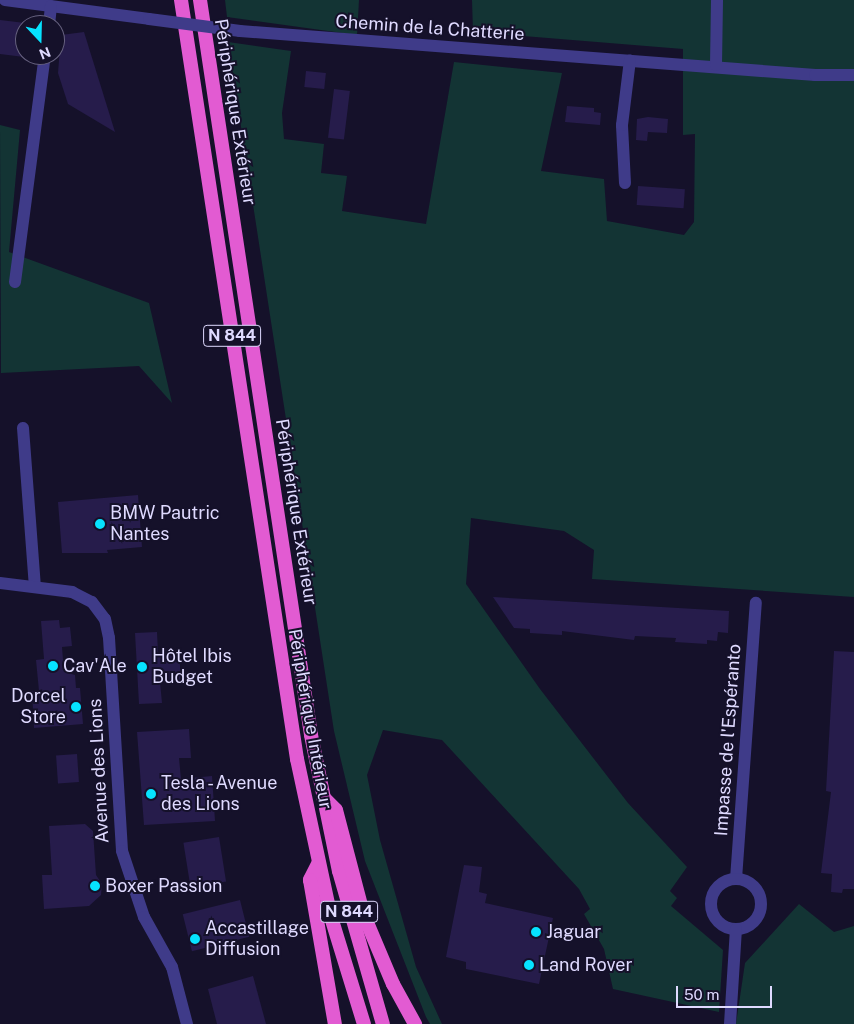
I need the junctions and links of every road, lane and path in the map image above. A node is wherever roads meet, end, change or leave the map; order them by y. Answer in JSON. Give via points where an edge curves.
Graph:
{"nodes":[{"id":1,"x":5,"y":0,"type":"edge"},
{"id":2,"x":181,"y":0,"type":"edge"},
{"id":3,"x":200,"y":0,"type":"edge"},
{"id":4,"x":718,"y":0,"type":"edge"},
{"id":5,"x":83,"y":5,"type":"edge"},
{"id":6,"x":51,"y":6,"type":"junction"},
{"id":7,"x":50,"y":15,"type":"edge"},
{"id":8,"x":630,"y":60,"type":"junction"},
{"id":9,"x":44,"y":65,"type":"edge"},
{"id":10,"x":716,"y":65,"type":"junction"},
{"id":11,"x":854,"y":75,"type":"edge"},
{"id":12,"x":625,"y":183,"type":"dead end"},
{"id":13,"x":15,"y":282,"type":"dead end"},
{"id":14,"x":23,"y":428,"type":"dead end"},
{"id":15,"x":0,"y":583,"type":"edge"},
{"id":16,"x":35,"y":587,"type":"junction"},
{"id":17,"x":756,"y":603,"type":"dead end"},
{"id":18,"x":322,"y":797,"type":"junction"},
{"id":19,"x":318,"y":864,"type":"junction"},
{"id":20,"x":736,"y":879,"type":"junction"},
{"id":21,"x":736,"y":929,"type":"junction"},
{"id":22,"x":187,"y":1024,"type":"edge"},
{"id":23,"x":335,"y":1024,"type":"edge"},
{"id":24,"x":364,"y":1024,"type":"edge"},
{"id":25,"x":383,"y":1024,"type":"edge"},
{"id":26,"x":415,"y":1024,"type":"edge"},
{"id":27,"x":730,"y":1024,"type":"edge"}],
"edges":[{"from":1,"to":6,"type":"street","name":"Chemin de la Chatterie"},
{"from":2,"to":19,"type":"highway","name":"Périphérique Intérieur","number":"N 844","via":[[289,716]]},
{"from":3,"to":18,"type":"highway","name":"Périphérique Extérieur","number":"N 844"},
{"from":4,"to":10,"type":"street"},
{"from":5,"to":6,"type":"street","name":"Chemin de la Chatterie"},
{"from":5,"to":8,"type":"street","name":"Chemin de la Chatterie","bridge":true,"via":[[149,19],[240,31]]},
{"from":6,"to":7,"type":"street"},
{"from":8,"to":10,"type":"street","name":"Chemin de la Chatterie"},
{"from":8,"to":12,"type":"street","via":[[622,125]]},
{"from":9,"to":13,"type":"street"},
{"from":10,"to":11,"type":"street","name":"Chemin de la Chatterie","via":[[815,75]]},
{"from":14,"to":16,"type":"street"},
{"from":15,"to":16,"type":"street","name":"Avenue des Lions"},
{"from":16,"to":22,"type":"street","name":"Avenue des Lions","via":[[72,592],[92,602],[105,619],[109,638],[122,851],[144,917],[172,967]]},
{"from":17,"to":20,"type":"street","name":"Impasse de l'Espéranto"},
{"from":18,"to":25,"type":"highway","name":"Périphérique Extérieur","number":"N 844","via":[[350,919]]},
{"from":18,"to":26,"type":"highway","via":[[336,810],[363,913],[393,984]]},
{"from":19,"to":23,"type":"highway","via":[[310,880]]},
{"from":19,"to":24,"type":"highway","name":"Périphérique Intérieur","number":"N 844"},
{"from":20,"to":21,"type":"street","via":[[750,884],[761,904],[751,924]]},
{"from":20,"to":21,"type":"street","via":[[727,881],[714,892],[712,909],[720,923]]},
{"from":21,"to":27,"type":"street"}]}
